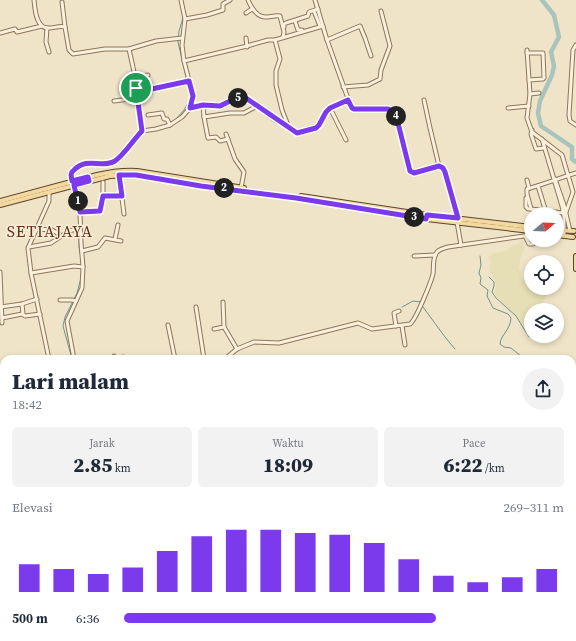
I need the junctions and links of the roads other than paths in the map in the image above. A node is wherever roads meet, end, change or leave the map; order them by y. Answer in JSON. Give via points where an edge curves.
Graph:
{"nodes":[{"id":1,"x":34,"y":0,"type":"edge"},
{"id":2,"x":181,"y":0,"type":"edge"},
{"id":3,"x":230,"y":0,"type":"edge"},
{"id":4,"x":248,"y":0,"type":"edge"},
{"id":5,"x":315,"y":0,"type":"edge"},
{"id":6,"x":62,"y":2,"type":"dead end"},
{"id":7,"x":252,"y":9,"type":"junction"},
{"id":8,"x":316,"y":10,"type":"junction"},
{"id":9,"x":381,"y":11,"type":"dead end"},
{"id":10,"x":246,"y":13,"type":"dead end"},
{"id":11,"x":185,"y":19,"type":"junction"},
{"id":12,"x":295,"y":21,"type":"junction"},
{"id":13,"x":42,"y":26,"type":"junction"},
{"id":14,"x":321,"y":26,"type":"junction"},
{"id":15,"x":65,"y":27,"type":"junction"},
{"id":16,"x":312,"y":27,"type":"dead end"},
{"id":17,"x":47,"y":28,"type":"junction"},
{"id":18,"x":0,"y":32,"type":"edge"},
{"id":19,"x":286,"y":33,"type":"dead end"},
{"id":20,"x":283,"y":37,"type":"junction"},
{"id":21,"x":180,"y":38,"type":"junction"},
{"id":22,"x":246,"y":38,"type":"dead end"},
{"id":23,"x":275,"y":40,"type":"junction"},
{"id":24,"x":327,"y":40,"type":"junction"},
{"id":25,"x":575,"y":46,"type":"edge"},
{"id":26,"x":247,"y":47,"type":"junction"},
{"id":27,"x":129,"y":49,"type":"junction"},
{"id":28,"x":49,"y":52,"type":"dead end"},
{"id":29,"x":371,"y":56,"type":"dead end"},
{"id":30,"x":184,"y":61,"type":"junction"},
{"id":31,"x":148,"y":75,"type":"dead end"},
{"id":32,"x":135,"y":79,"type":"junction"},
{"id":33,"x":529,"y":80,"type":"junction"},
{"id":34,"x":188,"y":81,"type":"junction"},
{"id":35,"x":343,"y":87,"type":"junction"},
{"id":36,"x":136,"y":88,"type":"junction"},
{"id":37,"x":539,"y":93,"type":"dead end"},
{"id":38,"x":530,"y":94,"type":"junction"},
{"id":39,"x":138,"y":98,"type":"junction"},
{"id":40,"x":348,"y":100,"type":"junction"},
{"id":41,"x":424,"y":100,"type":"dead end"},
{"id":42,"x":114,"y":101,"type":"dead end"},
{"id":43,"x":203,"y":105,"type":"junction"},
{"id":44,"x":257,"y":106,"type":"junction"},
{"id":45,"x":529,"y":106,"type":"junction"},
{"id":46,"x":522,"y":107,"type":"junction"},
{"id":47,"x":190,"y":108,"type":"junction"},
{"id":48,"x":330,"y":108,"type":"junction"},
{"id":49,"x":508,"y":108,"type":"dead end"},
{"id":50,"x":148,"y":115,"type":"dead end"},
{"id":51,"x":527,"y":115,"type":"junction"},
{"id":52,"x":204,"y":118,"type":"junction"},
{"id":53,"x":170,"y":124,"type":"junction"},
{"id":54,"x":576,"y":125,"type":"edge"},
{"id":55,"x":289,"y":128,"type":"junction"},
{"id":56,"x":142,"y":129,"type":"junction"},
{"id":57,"x":532,"y":130,"type":"junction"},
{"id":58,"x":226,"y":134,"type":"dead end"},
{"id":59,"x":228,"y":139,"type":"junction"},
{"id":60,"x":542,"y":139,"type":"junction"},
{"id":61,"x":346,"y":140,"type":"dead end"},
{"id":62,"x":544,"y":148,"type":"junction"},
{"id":63,"x":439,"y":166,"type":"junction"},
{"id":64,"x":576,"y":173,"type":"edge"},
{"id":65,"x":119,"y":175,"type":"junction"},
{"id":66,"x":568,"y":176,"type":"junction"},
{"id":67,"x":88,"y":179,"type":"junction"},
{"id":68,"x":527,"y":180,"type":"dead end"},
{"id":69,"x":554,"y":180,"type":"junction"},
{"id":70,"x":103,"y":182,"type":"dead end"},
{"id":71,"x":71,"y":183,"type":"junction"},
{"id":72,"x":538,"y":186,"type":"junction"},
{"id":73,"x":233,"y":188,"type":"junction"},
{"id":74,"x":240,"y":188,"type":"junction"},
{"id":75,"x":529,"y":188,"type":"junction"},
{"id":76,"x":574,"y":189,"type":"edge"},
{"id":77,"x":49,"y":192,"type":"junction"},
{"id":78,"x":103,"y":196,"type":"junction"},
{"id":79,"x":122,"y":196,"type":"junction"},
{"id":80,"x":0,"y":201,"type":"edge"},
{"id":81,"x":569,"y":204,"type":"junction"},
{"id":82,"x":0,"y":205,"type":"edge"},
{"id":83,"x":563,"y":206,"type":"joint"},
{"id":84,"x":530,"y":207,"type":"edge"},
{"id":85,"x":544,"y":207,"type":"edge"},
{"id":86,"x":80,"y":212,"type":"junction"},
{"id":87,"x":564,"y":213,"type":"joint"},
{"id":88,"x":124,"y":214,"type":"dead end"},
{"id":89,"x":427,"y":217,"type":"junction"},
{"id":90,"x":457,"y":220,"type":"junction"},
{"id":91,"x":487,"y":224,"type":"junction"},
{"id":92,"x":118,"y":225,"type":"dead end"},
{"id":93,"x":524,"y":227,"type":"edge"},
{"id":94,"x":37,"y":228,"type":"junction"},
{"id":95,"x":79,"y":228,"type":"junction"},
{"id":96,"x":524,"y":230,"type":"edge"},
{"id":97,"x":564,"y":230,"type":"edge"},
{"id":98,"x":573,"y":231,"type":"edge"},
{"id":99,"x":59,"y":234,"type":"dead end"},
{"id":100,"x":524,"y":236,"type":"edge"},
{"id":101,"x":564,"y":236,"type":"edge"},
{"id":102,"x":573,"y":238,"type":"edge"},
{"id":103,"x":115,"y":239,"type":"junction"},
{"id":104,"x":121,"y":241,"type":"dead end"},
{"id":105,"x":461,"y":245,"type":"junction"},
{"id":106,"x":29,"y":247,"type":"junction"},
{"id":107,"x":82,"y":253,"type":"junction"},
{"id":108,"x":435,"y":255,"type":"junction"},
{"id":109,"x":414,"y":256,"type":"dead end"},
{"id":110,"x":576,"y":256,"type":"edge"},
{"id":111,"x":576,"y":262,"type":"edge"},
{"id":112,"x":83,"y":266,"type":"junction"},
{"id":113,"x":576,"y":269,"type":"edge"},
{"id":114,"x":0,"y":272,"type":"edge"},
{"id":115,"x":32,"y":273,"type":"junction"},
{"id":116,"x":37,"y":299,"type":"junction"},
{"id":117,"x":60,"y":300,"type":"dead end"},
{"id":118,"x":74,"y":301,"type":"junction"},
{"id":119,"x":223,"y":302,"type":"dead end"},
{"id":120,"x":22,"y":304,"type":"junction"},
{"id":121,"x":0,"y":307,"type":"edge"},
{"id":122,"x":196,"y":307,"type":"dead end"},
{"id":123,"x":399,"y":311,"type":"dead end"},
{"id":124,"x":24,"y":314,"type":"junction"},
{"id":125,"x":40,"y":314,"type":"junction"},
{"id":126,"x":2,"y":318,"type":"junction"},
{"id":127,"x":2,"y":323,"type":"dead end"},
{"id":128,"x":168,"y":325,"type":"dead end"},
{"id":129,"x":396,"y":326,"type":"junction"},
{"id":130,"x":402,"y":326,"type":"junction"},
{"id":131,"x":224,"y":327,"type":"junction"},
{"id":132,"x":214,"y":329,"type":"dead end"},
{"id":133,"x":405,"y":345,"type":"dead end"},
{"id":134,"x":237,"y":349,"type":"junction"},
{"id":135,"x":48,"y":355,"type":"edge"},
{"id":136,"x":73,"y":355,"type":"edge"},
{"id":137,"x":175,"y":355,"type":"edge"},
{"id":138,"x":203,"y":355,"type":"edge"},
{"id":139,"x":230,"y":355,"type":"edge"}],
"edges":[{"from":1,"to":13,"type":"street","via":[[38,21]]},
{"from":2,"to":11,"type":"street"},
{"from":3,"to":11,"type":"street","via":[[223,4],[224,10]]},
{"from":4,"to":7,"type":"street"},
{"from":5,"to":8,"type":"street"},
{"from":6,"to":15,"type":"street"},
{"from":7,"to":10,"type":"street"},
{"from":7,"to":20,"type":"street","via":[[265,18],[280,16]]},
{"from":8,"to":12,"type":"street"},
{"from":8,"to":14,"type":"street"},
{"from":9,"to":35,"type":"street","via":[[390,46],[380,79],[368,85]]},
{"from":11,"to":21,"type":"street"},
{"from":12,"to":16,"type":"street","via":[[299,31]]},
{"from":12,"to":19,"type":"street","via":[[284,24]]},
{"from":13,"to":17,"type":"street"},
{"from":13,"to":18,"type":"street","via":[[17,32],[15,29]]},
{"from":14,"to":20,"type":"street"},
{"from":14,"to":24,"type":"street"},
{"from":15,"to":17,"type":"street"},
{"from":15,"to":27,"type":"street","via":[[69,50],[73,54]]},
{"from":17,"to":28,"type":"street","via":[[46,42]]},
{"from":20,"to":23,"type":"street"},
{"from":21,"to":27,"type":"street","via":[[156,41]]},
{"from":21,"to":30,"type":"street"},
{"from":22,"to":26,"type":"street"},
{"from":23,"to":26,"type":"street"},
{"from":23,"to":55,"type":"street","via":[[280,59],[276,71],[276,85]]},
{"from":24,"to":29,"type":"street","via":[[360,26]]},
{"from":24,"to":35,"type":"street"},
{"from":25,"to":54,"type":"street","via":[[568,115],[570,121]]},
{"from":26,"to":30,"type":"street"},
{"from":27,"to":32,"type":"street"},
{"from":30,"to":34,"type":"street"},
{"from":31,"to":32,"type":"street"},
{"from":32,"to":36,"type":"street"},
{"from":33,"to":33,"type":"street","via":[[527,52],[543,53],[544,79]]},
{"from":33,"to":38,"type":"street"},
{"from":34,"to":36,"type":"street","via":[[147,90],[146,87]]},
{"from":34,"to":47,"type":"street","via":[[193,96]]},
{"from":35,"to":40,"type":"street"},
{"from":36,"to":39,"type":"street"},
{"from":37,"to":38,"type":"street"},
{"from":38,"to":45,"type":"street"},
{"from":39,"to":42,"type":"street"},
{"from":39,"to":56,"type":"street"},
{"from":40,"to":48,"type":"street"},
{"from":40,"to":63,"type":"street","via":[[354,109],[388,109],[394,112],[411,172],[416,173]]},
{"from":41,"to":63,"type":"street"},
{"from":43,"to":44,"type":"street","via":[[220,106],[243,96]]},
{"from":43,"to":47,"type":"street"},
{"from":43,"to":52,"type":"street"},
{"from":44,"to":52,"type":"street","via":[[244,113]]},
{"from":44,"to":55,"type":"street"},
{"from":45,"to":46,"type":"street"},
{"from":45,"to":51,"type":"street"},
{"from":46,"to":49,"type":"street"},
{"from":46,"to":51,"type":"street"},
{"from":47,"to":53,"type":"street","via":[[182,117]]},
{"from":48,"to":55,"type":"street","via":[[316,128],[298,133]]},
{"from":48,"to":61,"type":"street"},
{"from":50,"to":53,"type":"street","via":[[162,113]]},
{"from":51,"to":57,"type":"street"},
{"from":52,"to":59,"type":"street","via":[[208,138],[216,137],[220,141]]},
{"from":53,"to":56,"type":"street","via":[[156,129]]},
{"from":56,"to":71,"type":"street","via":[[114,161],[79,166],[71,174]]},
{"from":57,"to":60,"type":"street"},
{"from":57,"to":62,"type":"street","via":[[536,149]]},
{"from":58,"to":59,"type":"street"},
{"from":59,"to":74,"type":"street","via":[[244,172]]},
{"from":60,"to":62,"type":"street"},
{"from":60,"to":66,"type":"street","via":[[562,156]]},
{"from":62,"to":69,"type":"street"},
{"from":63,"to":90,"type":"street","via":[[445,172]]},
{"from":64,"to":66,"type":"street"},
{"from":65,"to":67,"type":"main road"},
{"from":65,"to":73,"type":"main road"},
{"from":65,"to":79,"type":"street"},
{"from":66,"to":69,"type":"street"},
{"from":66,"to":76,"type":"street"},
{"from":67,"to":71,"type":"main road"},
{"from":67,"to":73,"type":"main road","via":[[112,171],[136,171]]},
{"from":68,"to":75,"type":"street"},
{"from":69,"to":72,"type":"street"},
{"from":69,"to":83,"type":"street"},
{"from":70,"to":78,"type":"street"},
{"from":71,"to":77,"type":"main road"},
{"from":71,"to":80,"type":"main road"},
{"from":71,"to":86,"type":"street"},
{"from":72,"to":75,"type":"street"},
{"from":72,"to":85,"type":"street"},
{"from":73,"to":74,"type":"main road"},
{"from":73,"to":89,"type":"main road"},
{"from":74,"to":89,"type":"main road"},
{"from":75,"to":84,"type":"street","via":[[526,194]]},
{"from":76,"to":81,"type":"street"},
{"from":77,"to":82,"type":"main road"},
{"from":77,"to":94,"type":"street","via":[[49,200]]},
{"from":78,"to":79,"type":"street"},
{"from":78,"to":86,"type":"street","via":[[100,211]]},
{"from":79,"to":88,"type":"street"},
{"from":81,"to":83,"type":"street"},
{"from":81,"to":87,"type":"street"},
{"from":86,"to":95,"type":"street"},
{"from":87,"to":98,"type":"street"},
{"from":89,"to":90,"type":"main road"},
{"from":90,"to":91,"type":"main road"},
{"from":90,"to":105,"type":"street"},
{"from":91,"to":93,"type":"main road"},
{"from":91,"to":96,"type":"main road"},
{"from":92,"to":103,"type":"street"},
{"from":94,"to":99,"type":"street","via":[[52,230]]},
{"from":94,"to":106,"type":"street"},
{"from":95,"to":106,"type":"street","via":[[69,230],[51,244]]},
{"from":95,"to":107,"type":"street"},
{"from":97,"to":98,"type":"main road"},
{"from":98,"to":102,"type":"main road"},
{"from":100,"to":105,"type":"street"},
{"from":101,"to":102,"type":"main road"},
{"from":103,"to":104,"type":"street"},
{"from":103,"to":107,"type":"street","via":[[104,238],[99,246]]},
{"from":105,"to":108,"type":"street","via":[[441,249]]},
{"from":106,"to":115,"type":"street"},
{"from":107,"to":112,"type":"street"},
{"from":108,"to":109,"type":"street"},
{"from":108,"to":130,"type":"street","via":[[433,274],[414,322]]},
{"from":110,"to":111,"type":"main road"},
{"from":111,"to":113,"type":"main road"},
{"from":112,"to":115,"type":"street"},
{"from":112,"to":118,"type":"street","via":[[82,288]]},
{"from":114,"to":121,"type":"street"},
{"from":115,"to":116,"type":"street"},
{"from":116,"to":120,"type":"street"},
{"from":116,"to":125,"type":"street"},
{"from":117,"to":118,"type":"street"},
{"from":118,"to":136,"type":"street","via":[[67,323]]},
{"from":119,"to":131,"type":"street"},
{"from":120,"to":121,"type":"street"},
{"from":120,"to":124,"type":"street"},
{"from":121,"to":126,"type":"street"},
{"from":122,"to":138,"type":"street"},
{"from":123,"to":129,"type":"street","via":[[394,313]]},
{"from":124,"to":125,"type":"street"},
{"from":124,"to":126,"type":"street"},
{"from":125,"to":135,"type":"street"},
{"from":126,"to":127,"type":"street"},
{"from":128,"to":137,"type":"street"},
{"from":129,"to":130,"type":"street"},
{"from":129,"to":134,"type":"street","via":[[372,329],[358,323],[279,343],[254,342]]},
{"from":130,"to":133,"type":"street"},
{"from":131,"to":132,"type":"street"},
{"from":131,"to":134,"type":"street"},
{"from":134,"to":139,"type":"street"}]}
